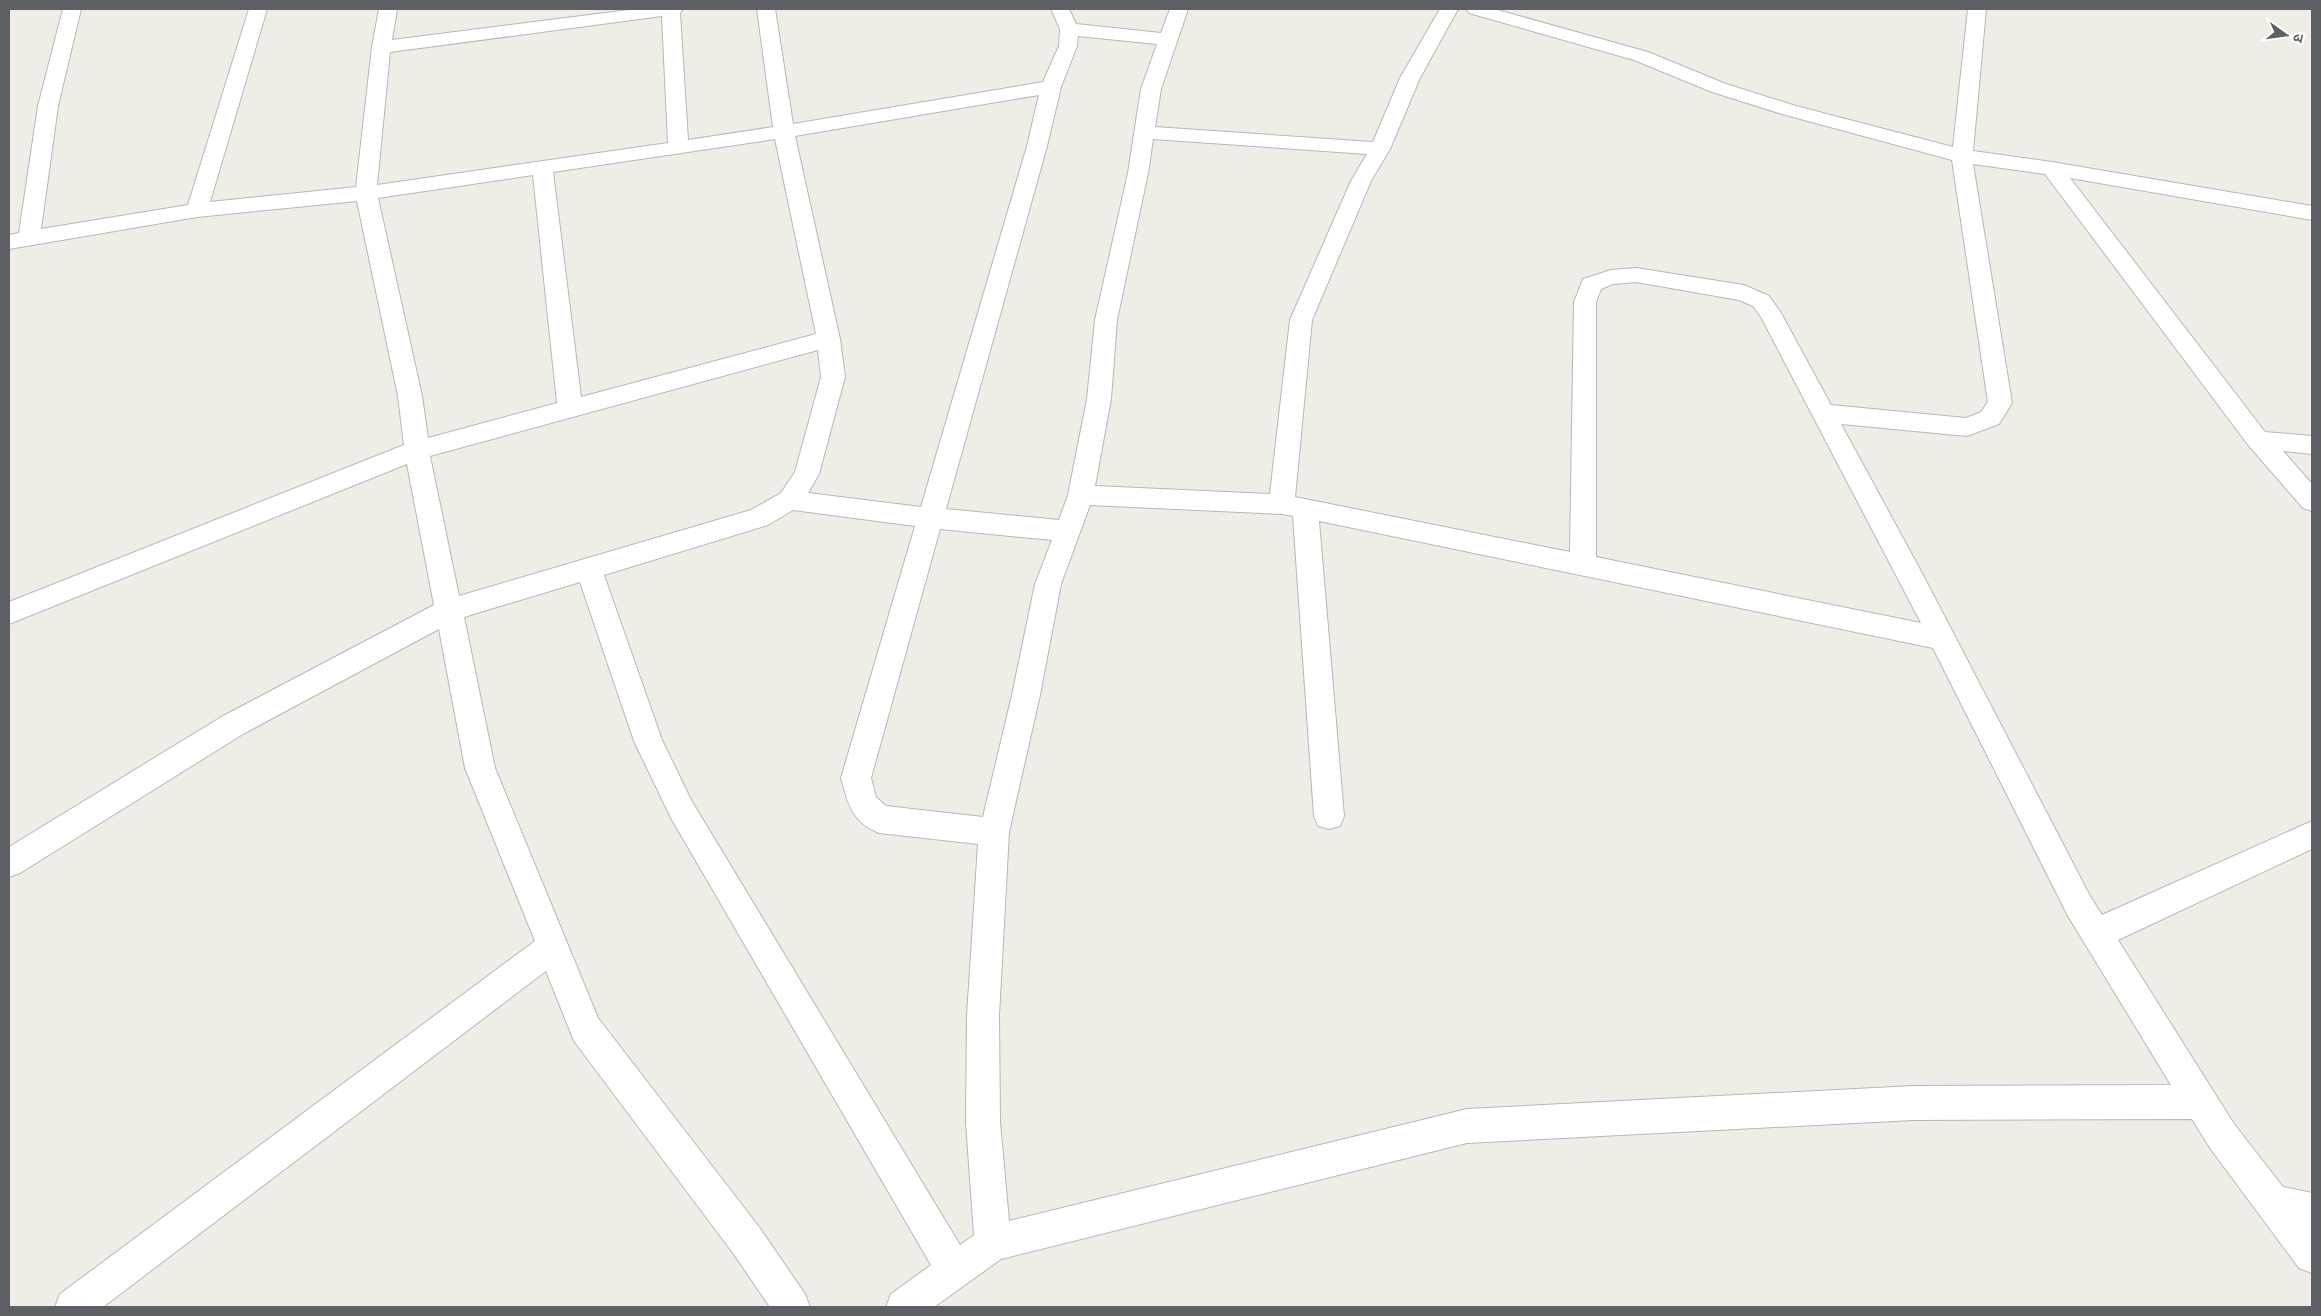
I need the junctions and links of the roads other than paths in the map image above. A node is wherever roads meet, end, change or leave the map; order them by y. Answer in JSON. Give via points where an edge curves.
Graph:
{"nodes":[{"id":1,"x":72,"y":9,"type":"edge"},
{"id":2,"x":258,"y":9,"type":"edge"},
{"id":3,"x":388,"y":9,"type":"edge"},
{"id":4,"x":673,"y":9,"type":"edge"},
{"id":5,"x":766,"y":9,"type":"edge"},
{"id":6,"x":1179,"y":9,"type":"edge"},
{"id":7,"x":1449,"y":9,"type":"edge"},
{"id":8,"x":1475,"y":9,"type":"edge"},
{"id":9,"x":1977,"y":9,"type":"edge"},
{"id":10,"x":1065,"y":19,"type":"edge"},
{"id":11,"x":1168,"y":40,"type":"junction"},
{"id":12,"x":381,"y":47,"type":"junction"},
{"id":13,"x":1052,"y":88,"type":"junction"},
{"id":14,"x":784,"y":132,"type":"junction"},
{"id":15,"x":1144,"y":132,"type":"junction"},
{"id":16,"x":678,"y":147,"type":"junction"},
{"id":17,"x":1380,"y":149,"type":"junction"},
{"id":18,"x":1962,"y":156,"type":"junction"},
{"id":19,"x":542,"y":167,"type":"junction"},
{"id":20,"x":2052,"y":168,"type":"junction"},
{"id":21,"x":366,"y":193,"type":"junction"},
{"id":22,"x":197,"y":210,"type":"junction"},
{"id":23,"x":2312,"y":213,"type":"edge"},
{"id":24,"x":19,"y":240,"type":"edge"},
{"id":25,"x":828,"y":339,"type":"junction"},
{"id":26,"x":570,"y":409,"type":"junction"},
{"id":27,"x":1824,"y":413,"type":"junction"},
{"id":28,"x":2258,"y":440,"type":"junction"},
{"id":29,"x":2312,"y":445,"type":"edge"},
{"id":30,"x":416,"y":450,"type":"junction"},
{"id":31,"x":1081,"y":495,"type":"junction"},
{"id":32,"x":790,"y":500,"type":"junction"},
{"id":33,"x":2312,"y":501,"type":"edge"},
{"id":34,"x":1294,"y":505,"type":"junction"},
{"id":35,"x":932,"y":518,"type":"junction"},
{"id":36,"x":1067,"y":531,"type":"junction"},
{"id":37,"x":1583,"y":564,"type":"junction"},
{"id":38,"x":588,"y":568,"type":"junction"},
{"id":39,"x":450,"y":610,"type":"junction"},
{"id":40,"x":9,"y":613,"type":"edge"},
{"id":41,"x":1941,"y":638,"type":"junction"},
{"id":42,"x":1329,"y":816,"type":"dead end"},
{"id":43,"x":994,"y":832,"type":"junction"},
{"id":44,"x":2312,"y":835,"type":"edge"},
{"id":45,"x":9,"y":863,"type":"edge"},
{"id":46,"x":2098,"y":934,"type":"junction"},
{"id":47,"x":552,"y":948,"type":"junction"},
{"id":48,"x":2200,"y":1102,"type":"junction"},
{"id":49,"x":2273,"y":1203,"type":"junction"},
{"id":50,"x":2312,"y":1211,"type":"edge"},
{"id":51,"x":993,"y":1242,"type":"junction"},
{"id":52,"x":2312,"y":1255,"type":"edge"},
{"id":53,"x":954,"y":1270,"type":"junction"},
{"id":54,"x":73,"y":1307,"type":"edge"},
{"id":55,"x":792,"y":1307,"type":"edge"},
{"id":56,"x":904,"y":1307,"type":"edge"}],
"edges":[{"from":1,"to":24,"type":"street"},
{"from":2,"to":22,"type":"street"},
{"from":3,"to":12,"type":"street"},
{"from":4,"to":12,"type":"street"},
{"from":4,"to":16,"type":"street"},
{"from":5,"to":14,"type":"street"},
{"from":6,"to":11,"type":"street"},
{"from":7,"to":17,"type":"street","via":[[1410,78]]},
{"from":8,"to":18,"type":"street","via":[[1641,56],[1719,88],[1789,110]]},
{"from":9,"to":18,"type":"street"},
{"from":10,"to":11,"type":"street"},
{"from":10,"to":13,"type":"street","via":[[1068,46]]},
{"from":11,"to":15,"type":"street","via":[[1151,89]]},
{"from":12,"to":21,"type":"street"},
{"from":13,"to":14,"type":"street"},
{"from":13,"to":35,"type":"street"},
{"from":14,"to":16,"type":"street"},
{"from":14,"to":25,"type":"street"},
{"from":15,"to":17,"type":"street"},
{"from":15,"to":31,"type":"street","via":[[1106,320],[1099,400]]},
{"from":16,"to":19,"type":"street"},
{"from":17,"to":34,"type":"street","via":[[1361,181],[1301,320]]},
{"from":18,"to":20,"type":"street"},
{"from":18,"to":27,"type":"street","via":[[2000,403],[1990,418],[1967,427]]},
{"from":19,"to":21,"type":"street"},
{"from":19,"to":26,"type":"street"},
{"from":20,"to":23,"type":"street"},
{"from":20,"to":28,"type":"street"},
{"from":21,"to":22,"type":"street"},
{"from":21,"to":30,"type":"street","via":[[410,396]]},
{"from":22,"to":24,"type":"street"},
{"from":25,"to":26,"type":"street"},
{"from":25,"to":32,"type":"street","via":[[833,377],[807,474]]},
{"from":26,"to":30,"type":"street"},
{"from":27,"to":37,"type":"street","via":[[1761,301],[1744,294],[1636,275],[1611,277],[1591,284],[1585,302]]},
{"from":27,"to":41,"type":"street"},
{"from":28,"to":29,"type":"street"},
{"from":28,"to":33,"type":"street"},
{"from":30,"to":39,"type":"street"},
{"from":30,"to":40,"type":"street"},
{"from":31,"to":34,"type":"street"},
{"from":31,"to":36,"type":"street"},
{"from":32,"to":35,"type":"street"},
{"from":32,"to":38,"type":"street","via":[[759,518]]},
{"from":34,"to":37,"type":"street"},
{"from":34,"to":42,"type":"street"},
{"from":35,"to":36,"type":"street"},
{"from":35,"to":43,"type":"street","via":[[856,778],[863,804],[879,819]]},
{"from":36,"to":43,"type":"street","via":[[1048,584]]},
{"from":37,"to":41,"type":"street"},
{"from":38,"to":39,"type":"street"},
{"from":38,"to":53,"type":"street","via":[[648,741],[681,809]]},
{"from":39,"to":45,"type":"street","via":[[233,725]]},
{"from":39,"to":47,"type":"street","via":[[480,768]]},
{"from":41,"to":46,"type":"street","via":[[2079,906]]},
{"from":43,"to":51,"type":"street","via":[[983,1016],[983,1122]]},
{"from":44,"to":46,"type":"street"},
{"from":46,"to":48,"type":"street"},
{"from":47,"to":54,"type":"street"},
{"from":47,"to":55,"type":"street","via":[[586,1029],[746,1240]]},
{"from":48,"to":49,"type":"street"},
{"from":48,"to":51,"type":"street","via":[[1913,1103],[1468,1126]]},
{"from":49,"to":50,"type":"street"},
{"from":49,"to":52,"type":"street"},
{"from":51,"to":53,"type":"street"},
{"from":53,"to":56,"type":"street"}]}
